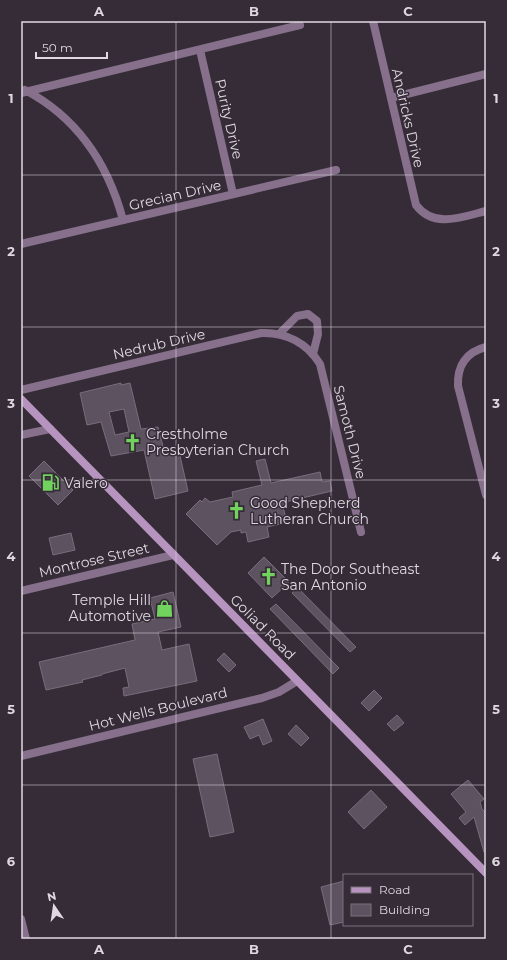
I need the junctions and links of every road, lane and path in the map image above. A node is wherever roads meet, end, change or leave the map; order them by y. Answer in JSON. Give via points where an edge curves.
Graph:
{"nodes":[{"id":1,"x":373,"y":21,"type":"edge"},
{"id":2,"x":296,"y":24,"type":"edge"},
{"id":3,"x":200,"y":50,"type":"junction"},
{"id":4,"x":486,"y":74,"type":"edge"},
{"id":5,"x":23,"y":91,"type":"edge"},
{"id":6,"x":391,"y":98,"type":"junction"},
{"id":7,"x":336,"y":170,"type":"dead end"},
{"id":8,"x":233,"y":194,"type":"junction"},
{"id":9,"x":486,"y":211,"type":"edge"},
{"id":10,"x":123,"y":220,"type":"junction"},
{"id":11,"x":21,"y":244,"type":"edge"},
{"id":12,"x":279,"y":334,"type":"junction"},
{"id":13,"x":302,"y":345,"type":"joint"},
{"id":14,"x":486,"y":347,"type":"edge"},
{"id":15,"x":313,"y":354,"type":"junction"},
{"id":16,"x":21,"y":390,"type":"edge"},
{"id":17,"x":21,"y":399,"type":"edge"},
{"id":18,"x":50,"y":429,"type":"junction"},
{"id":19,"x":21,"y":435,"type":"edge"},
{"id":20,"x":484,"y":483,"type":"edge"},
{"id":21,"x":486,"y":495,"type":"edge"},
{"id":22,"x":361,"y":532,"type":"dead end"},
{"id":23,"x":173,"y":554,"type":"junction"},
{"id":24,"x":21,"y":591,"type":"edge"},
{"id":25,"x":297,"y":680,"type":"junction"},
{"id":26,"x":21,"y":756,"type":"edge"},
{"id":27,"x":486,"y":872,"type":"edge"},
{"id":28,"x":21,"y":919,"type":"edge"},
{"id":29,"x":26,"y":939,"type":"edge"}],
"edges":[{"from":1,"to":6,"type":"street","name":"Andricks Drive"},
{"from":2,"to":3,"type":"street"},
{"from":3,"to":5,"type":"street"},
{"from":3,"to":8,"type":"street","name":"Purity Drive"},
{"from":4,"to":6,"type":"street"},
{"from":5,"to":10,"type":"street","via":[[59,112],[90,145],[104,167]]},
{"from":6,"to":9,"type":"street","name":"Andricks Drive","via":[[416,205],[427,216],[449,220]]},
{"from":7,"to":8,"type":"street","name":"Grecian Drive"},
{"from":8,"to":10,"type":"street","name":"Grecian Drive"},
{"from":10,"to":11,"type":"street","name":"Grecian Drive"},
{"from":12,"to":13,"type":"street","name":"Nedrub Drive"},
{"from":12,"to":15,"type":"street","via":[[297,316],[308,314],[317,321],[318,334]]},
{"from":12,"to":16,"type":"street","name":"Nedrub Drive","via":[[261,333]]},
{"from":13,"to":15,"type":"street","name":"Samoth Drive"},
{"from":14,"to":20,"type":"street","via":[[473,351],[463,361],[458,376],[458,386]]},
{"from":15,"to":22,"type":"street","name":"Samoth Drive","via":[[320,364]]},
{"from":17,"to":18,"type":"main road","name":"Goliad Road"},
{"from":18,"to":19,"type":"street"},
{"from":18,"to":23,"type":"main road","name":"Goliad Road"},
{"from":20,"to":21,"type":"street"},
{"from":23,"to":24,"type":"street","name":"Montrose Street"},
{"from":23,"to":25,"type":"main road","name":"Goliad Road"},
{"from":25,"to":26,"type":"street","name":"Hot Wells Boulevard","via":[[279,692],[262,698]]},
{"from":25,"to":27,"type":"main road","name":"Goliad Road"},
{"from":28,"to":29,"type":"street"}]}
